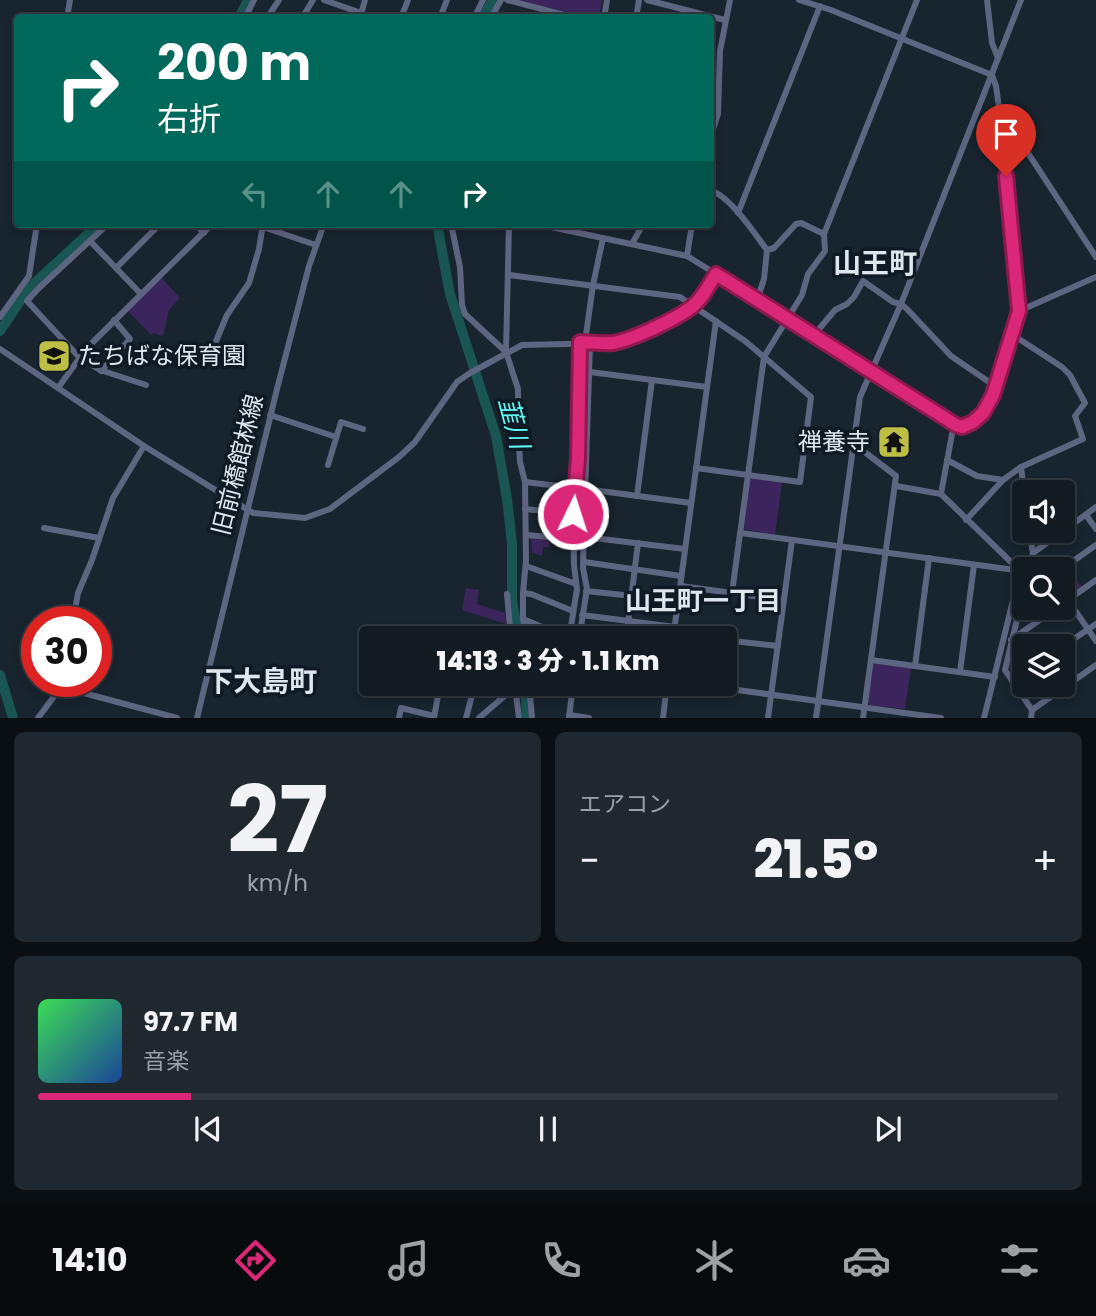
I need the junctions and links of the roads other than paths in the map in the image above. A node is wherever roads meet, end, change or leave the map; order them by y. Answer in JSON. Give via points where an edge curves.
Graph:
{"nodes":[{"id":1,"x":324,"y":0,"type":"edge"},
{"id":2,"x":507,"y":0,"type":"edge"},
{"id":3,"x":646,"y":0,"type":"edge"},
{"id":4,"x":730,"y":0,"type":"edge"},
{"id":5,"x":799,"y":0,"type":"edge"},
{"id":6,"x":917,"y":0,"type":"edge"},
{"id":7,"x":987,"y":0,"type":"edge"},
{"id":8,"x":1021,"y":0,"type":"edge"},
{"id":9,"x":820,"y":6,"type":"junction"},
{"id":10,"x":358,"y":14,"type":"edge"},
{"id":11,"x":562,"y":14,"type":"edge"},
{"id":12,"x":701,"y":14,"type":"edge"},
{"id":13,"x":714,"y":17,"type":"edge"},
{"id":14,"x":725,"y":20,"type":"junction"},
{"id":15,"x":901,"y":39,"type":"junction"},
{"id":16,"x":714,"y":50,"type":"edge"},
{"id":17,"x":720,"y":51,"type":"junction"},
{"id":18,"x":998,"y":58,"type":"junction"},
{"id":19,"x":992,"y":75,"type":"junction"},
{"id":20,"x":714,"y":83,"type":"edge"},
{"id":21,"x":714,"y":117,"type":"edge"},
{"id":22,"x":1001,"y":122,"type":"junction"},
{"id":23,"x":714,"y":191,"type":"edge"},
{"id":24,"x":738,"y":213,"type":"junction"},
{"id":25,"x":36,"y":228,"type":"edge"},
{"id":26,"x":104,"y":228,"type":"edge"},
{"id":27,"x":156,"y":228,"type":"edge"},
{"id":28,"x":199,"y":228,"type":"edge"},
{"id":29,"x":208,"y":228,"type":"edge"},
{"id":30,"x":262,"y":228,"type":"edge"},
{"id":31,"x":271,"y":228,"type":"edge"},
{"id":32,"x":322,"y":228,"type":"edge"},
{"id":33,"x":452,"y":228,"type":"edge"},
{"id":34,"x":509,"y":228,"type":"edge"},
{"id":35,"x":576,"y":228,"type":"edge"},
{"id":36,"x":641,"y":228,"type":"edge"},
{"id":37,"x":691,"y":228,"type":"edge"},
{"id":38,"x":204,"y":233,"type":"junction"},
{"id":39,"x":824,"y":234,"type":"junction"},
{"id":40,"x":603,"y":238,"type":"junction"},
{"id":41,"x":90,"y":241,"type":"junction"},
{"id":42,"x":632,"y":244,"type":"junction"},
{"id":43,"x":316,"y":245,"type":"junction"},
{"id":44,"x":767,"y":250,"type":"junction"},
{"id":45,"x":687,"y":256,"type":"junction"},
{"id":46,"x":1096,"y":257,"type":"edge"},
{"id":47,"x":116,"y":268,"type":"junction"},
{"id":48,"x":716,"y":274,"type":"junction"},
{"id":49,"x":509,"y":275,"type":"junction"},
{"id":50,"x":1096,"y":277,"type":"edge"},
{"id":51,"x":593,"y":285,"type":"junction"},
{"id":52,"x":140,"y":293,"type":"junction"},
{"id":53,"x":757,"y":300,"type":"junction"},
{"id":54,"x":901,"y":304,"type":"junction"},
{"id":55,"x":693,"y":305,"type":"junction"},
{"id":56,"x":1019,"y":311,"type":"junction"},
{"id":57,"x":0,"y":317,"type":"edge"},
{"id":58,"x":114,"y":320,"type":"junction"},
{"id":59,"x":789,"y":320,"type":"junction"},
{"id":60,"x":716,"y":321,"type":"junction"},
{"id":61,"x":814,"y":335,"type":"junction"},
{"id":62,"x":1013,"y":335,"type":"junction"},
{"id":63,"x":585,"y":342,"type":"junction"},
{"id":64,"x":214,"y":346,"type":"dead end"},
{"id":65,"x":0,"y":349,"type":"edge"},
{"id":66,"x":507,"y":353,"type":"junction"},
{"id":67,"x":79,"y":357,"type":"junction"},
{"id":68,"x":764,"y":357,"type":"junction"},
{"id":69,"x":101,"y":371,"type":"junction"},
{"id":70,"x":873,"y":371,"type":"junction"},
{"id":71,"x":590,"y":372,"type":"junction"},
{"id":72,"x":652,"y":380,"type":"junction"},
{"id":73,"x":146,"y":385,"type":"dead end"},
{"id":74,"x":995,"y":386,"type":"junction"},
{"id":75,"x":707,"y":387,"type":"junction"},
{"id":76,"x":58,"y":388,"type":"junction"},
{"id":77,"x":270,"y":415,"type":"junction"},
{"id":78,"x":956,"y":425,"type":"junction"},
{"id":79,"x":363,"y":429,"type":"dead end"},
{"id":80,"x":806,"y":436,"type":"junction"},
{"id":81,"x":336,"y":437,"type":"junction"},
{"id":82,"x":853,"y":443,"type":"junction"},
{"id":83,"x":144,"y":446,"type":"junction"},
{"id":84,"x":947,"y":460,"type":"junction"},
{"id":85,"x":328,"y":466,"type":"dead end"},
{"id":86,"x":1021,"y":467,"type":"junction"},
{"id":87,"x":696,"y":468,"type":"junction"},
{"id":88,"x":748,"y":474,"type":"junction"},
{"id":89,"x":1003,"y":480,"type":"junction"},
{"id":90,"x":1023,"y":480,"type":"edge"},
{"id":91,"x":525,"y":482,"type":"junction"},
{"id":92,"x":896,"y":486,"type":"junction"},
{"id":93,"x":575,"y":488,"type":"junction"},
{"id":94,"x":585,"y":489,"type":"junction"},
{"id":95,"x":941,"y":494,"type":"junction"},
{"id":96,"x":637,"y":496,"type":"junction"},
{"id":97,"x":691,"y":503,"type":"junction"},
{"id":98,"x":1096,"y":507,"type":"edge"},
{"id":99,"x":247,"y":508,"type":"junction"},
{"id":100,"x":526,"y":509,"type":"junction"},
{"id":101,"x":573,"y":514,"type":"junction"},
{"id":102,"x":1086,"y":514,"type":"junction"},
{"id":103,"x":966,"y":520,"type":"junction"},
{"id":104,"x":44,"y":528,"type":"dead end"},
{"id":105,"x":1096,"y":529,"type":"edge"},
{"id":106,"x":741,"y":533,"type":"junction"},
{"id":107,"x":526,"y":535,"type":"junction"},
{"id":108,"x":585,"y":537,"type":"junction"},
{"id":109,"x":99,"y":538,"type":"junction"},
{"id":110,"x":575,"y":540,"type":"junction"},
{"id":111,"x":792,"y":540,"type":"junction"},
{"id":112,"x":638,"y":543,"type":"junction"},
{"id":113,"x":1031,"y":543,"type":"edge"},
{"id":114,"x":839,"y":545,"type":"junction"},
{"id":115,"x":1096,"y":545,"type":"edge"},
{"id":116,"x":685,"y":549,"type":"junction"},
{"id":117,"x":886,"y":553,"type":"junction"},
{"id":118,"x":1033,"y":553,"type":"junction"},
{"id":119,"x":1032,"y":557,"type":"edge"},
{"id":120,"x":929,"y":558,"type":"junction"},
{"id":121,"x":1075,"y":560,"type":"edge"},
{"id":122,"x":584,"y":562,"type":"junction"},
{"id":123,"x":1012,"y":564,"type":"edge"},
{"id":124,"x":974,"y":565,"type":"junction"},
{"id":125,"x":526,"y":566,"type":"junction"},
{"id":126,"x":636,"y":570,"type":"junction"},
{"id":127,"x":1012,"y":571,"type":"edge"},
{"id":128,"x":681,"y":576,"type":"junction"},
{"id":129,"x":1096,"y":580,"type":"edge"},
{"id":130,"x":576,"y":584,"type":"junction"},
{"id":131,"x":681,"y":586,"type":"junction"},
{"id":132,"x":586,"y":591,"type":"junction"},
{"id":133,"x":523,"y":593,"type":"junction"},
{"id":134,"x":732,"y":593,"type":"junction"},
{"id":135,"x":507,"y":594,"type":"dead end"},
{"id":136,"x":1075,"y":594,"type":"edge"},
{"id":137,"x":632,"y":595,"type":"junction"},
{"id":138,"x":783,"y":600,"type":"junction"},
{"id":139,"x":679,"y":601,"type":"junction"},
{"id":140,"x":76,"y":606,"type":"edge"},
{"id":141,"x":1012,"y":606,"type":"edge"},
{"id":142,"x":573,"y":611,"type":"junction"},
{"id":143,"x":1075,"y":614,"type":"edge"},
{"id":144,"x":582,"y":615,"type":"junction"},
{"id":145,"x":523,"y":620,"type":"junction"},
{"id":146,"x":1016,"y":620,"type":"edge"},
{"id":147,"x":1039,"y":620,"type":"edge"},
{"id":148,"x":628,"y":621,"type":"junction"},
{"id":149,"x":1096,"y":624,"type":"edge"},
{"id":150,"x":509,"y":626,"type":"edge"},
{"id":151,"x":524,"y":626,"type":"edge"},
{"id":152,"x":538,"y":626,"type":"edge"},
{"id":153,"x":571,"y":626,"type":"edge"},
{"id":154,"x":581,"y":626,"type":"edge"},
{"id":155,"x":627,"y":626,"type":"edge"},
{"id":156,"x":647,"y":626,"type":"edge"},
{"id":157,"x":675,"y":626,"type":"edge"},
{"id":158,"x":1088,"y":629,"type":"junction"},
{"id":159,"x":1075,"y":638,"type":"edge"},
{"id":160,"x":1010,"y":640,"type":"junction"},
{"id":161,"x":737,"y":641,"type":"edge"},
{"id":162,"x":1096,"y":641,"type":"edge"},
{"id":163,"x":778,"y":646,"type":"junction"},
{"id":164,"x":871,"y":660,"type":"junction"},
{"id":165,"x":915,"y":666,"type":"junction"},
{"id":166,"x":1096,"y":666,"type":"edge"},
{"id":167,"x":960,"y":672,"type":"junction"},
{"id":168,"x":995,"y":677,"type":"junction"},
{"id":169,"x":1012,"y":681,"type":"edge"},
{"id":170,"x":737,"y":690,"type":"edge"},
{"id":171,"x":772,"y":695,"type":"junction"},
{"id":172,"x":438,"y":696,"type":"edge"},
{"id":173,"x":472,"y":696,"type":"edge"},
{"id":174,"x":504,"y":696,"type":"edge"},
{"id":175,"x":516,"y":696,"type":"edge"},
{"id":176,"x":530,"y":696,"type":"edge"},
{"id":177,"x":572,"y":696,"type":"edge"},
{"id":178,"x":666,"y":696,"type":"edge"},
{"id":179,"x":53,"y":697,"type":"edge"},
{"id":180,"x":106,"y":697,"type":"edge"},
{"id":181,"x":1022,"y":697,"type":"edge"},
{"id":182,"x":819,"y":701,"type":"junction"},
{"id":183,"x":864,"y":707,"type":"junction"},
{"id":184,"x":1032,"y":714,"type":"edge"},
{"id":185,"x":569,"y":716,"type":"edge"},
{"id":186,"x":434,"y":717,"type":"edge"},
{"id":187,"x":38,"y":718,"type":"edge"},
{"id":188,"x":177,"y":718,"type":"edge"},
{"id":189,"x":197,"y":718,"type":"edge"},
{"id":190,"x":399,"y":718,"type":"edge"},
{"id":191,"x":466,"y":718,"type":"edge"},
{"id":192,"x":479,"y":718,"type":"edge"},
{"id":193,"x":519,"y":718,"type":"edge"},
{"id":194,"x":532,"y":718,"type":"edge"},
{"id":195,"x":589,"y":718,"type":"edge"},
{"id":196,"x":663,"y":718,"type":"edge"},
{"id":197,"x":768,"y":718,"type":"edge"},
{"id":198,"x":816,"y":718,"type":"edge"},
{"id":199,"x":863,"y":718,"type":"edge"},
{"id":200,"x":942,"y":718,"type":"edge"},
{"id":201,"x":984,"y":718,"type":"edge"}],
"edges":[{"from":1,"to":10,"type":"street"},
{"from":2,"to":11,"type":"street"},
{"from":3,"to":12,"type":"street"},
{"from":4,"to":14,"type":"street"},
{"from":5,"to":9,"type":"street"},
{"from":6,"to":15,"type":"street"},
{"from":7,"to":18,"type":"street"},
{"from":8,"to":18,"type":"street"},
{"from":9,"to":15,"type":"street"},
{"from":9,"to":24,"type":"street"},
{"from":13,"to":14,"type":"street"},
{"from":14,"to":17,"type":"street"},
{"from":15,"to":19,"type":"street"},
{"from":15,"to":39,"type":"street"},
{"from":16,"to":17,"type":"street"},
{"from":17,"to":20,"type":"street"},
{"from":18,"to":19,"type":"street"},
{"from":19,"to":22,"type":"street"},
{"from":19,"to":54,"type":"street"},
{"from":20,"to":21,"type":"street","via":[[718,114]]},
{"from":22,"to":46,"type":"street","via":[[1007,121]]},
{"from":22,"to":56,"type":"street"},
{"from":23,"to":24,"type":"street"},
{"from":24,"to":44,"type":"street"},
{"from":25,"to":57,"type":"street","via":[[29,276]]},
{"from":26,"to":41,"type":"street"},
{"from":27,"to":47,"type":"street"},
{"from":28,"to":38,"type":"street"},
{"from":29,"to":38,"type":"street"},
{"from":30,"to":64,"type":"street","via":[[249,283],[227,315]]},
{"from":31,"to":43,"type":"street"},
{"from":32,"to":43,"type":"street","name":"旧前橋館林線"},
{"from":33,"to":66,"type":"street","via":[[465,314]]},
{"from":34,"to":49,"type":"street"},
{"from":35,"to":40,"type":"street"},
{"from":36,"to":42,"type":"street"},
{"from":37,"to":45,"type":"street"},
{"from":38,"to":52,"type":"street"},
{"from":39,"to":44,"type":"street","via":[[796,224]]},
{"from":39,"to":59,"type":"street","via":[[825,251],[808,274]]},
{"from":40,"to":42,"type":"street"},
{"from":40,"to":51,"type":"street"},
{"from":41,"to":47,"type":"street"},
{"from":41,"to":67,"type":"street","via":[[27,301]]},
{"from":42,"to":45,"type":"street"},
{"from":43,"to":77,"type":"street","name":"旧前橋館林線"},
{"from":44,"to":53,"type":"street"},
{"from":45,"to":48,"type":"street"},
{"from":47,"to":52,"type":"street"},
{"from":48,"to":53,"type":"street"},
{"from":48,"to":55,"type":"street"},
{"from":49,"to":51,"type":"street"},
{"from":49,"to":66,"type":"street"},
{"from":50,"to":56,"type":"street"},
{"from":51,"to":55,"type":"street","via":[[680,297]]},
{"from":51,"to":63,"type":"street"},
{"from":52,"to":58,"type":"street"},
{"from":53,"to":59,"type":"street"},
{"from":54,"to":61,"type":"street","via":[[863,281],[848,304],[835,310]]},
{"from":54,"to":70,"type":"street"},
{"from":54,"to":74,"type":"street","via":[[951,356]]},
{"from":55,"to":60,"type":"street"},
{"from":55,"to":63,"type":"street","via":[[629,339]]},
{"from":56,"to":62,"type":"street"},
{"from":58,"to":67,"type":"street"},
{"from":58,"to":69,"type":"street","via":[[130,339]]},
{"from":59,"to":61,"type":"street"},
{"from":59,"to":68,"type":"street"},
{"from":60,"to":68,"type":"street"},
{"from":60,"to":75,"type":"street"},
{"from":61,"to":70,"type":"street"},
{"from":62,"to":74,"type":"street"},
{"from":62,"to":86,"type":"street","via":[[1062,367],[1085,403],[1074,416],[1083,439]]},
{"from":63,"to":66,"type":"street","via":[[522,345]]},
{"from":63,"to":71,"type":"street"},
{"from":63,"to":93,"type":"street"},
{"from":65,"to":76,"type":"street"},
{"from":66,"to":91,"type":"street","via":[[518,389]]},
{"from":66,"to":99,"type":"street","via":[[457,382],[415,442],[330,509],[305,518],[254,513]]},
{"from":67,"to":69,"type":"street"},
{"from":67,"to":76,"type":"street"},
{"from":68,"to":80,"type":"street","via":[[811,397]]},
{"from":68,"to":88,"type":"street"},
{"from":69,"to":73,"type":"street"},
{"from":70,"to":78,"type":"street"},
{"from":70,"to":82,"type":"street","via":[[860,397]]},
{"from":71,"to":72,"type":"street"},
{"from":71,"to":94,"type":"street"},
{"from":72,"to":75,"type":"street"},
{"from":72,"to":96,"type":"street"},
{"from":74,"to":78,"type":"street","via":[[983,413],[962,427]]},
{"from":75,"to":87,"type":"street"},
{"from":76,"to":83,"type":"street"},
{"from":77,"to":81,"type":"street"},
{"from":77,"to":99,"type":"street","name":"旧前橋館林線"},
{"from":78,"to":84,"type":"street"},
{"from":79,"to":81,"type":"street","via":[[341,422]]},
{"from":80,"to":82,"type":"street"},
{"from":80,"to":88,"type":"street","via":[[800,482]]},
{"from":81,"to":85,"type":"street"},
{"from":82,"to":92,"type":"street","via":[[895,474]]},
{"from":82,"to":114,"type":"street"},
{"from":83,"to":99,"type":"street"},
{"from":83,"to":109,"type":"street","via":[[113,498]]},
{"from":84,"to":89,"type":"street","via":[[977,476]]},
{"from":84,"to":95,"type":"street"},
{"from":86,"to":89,"type":"street"},
{"from":86,"to":90,"type":"street"},
{"from":87,"to":88,"type":"street"},
{"from":87,"to":97,"type":"street"},
{"from":88,"to":106,"type":"street"},
{"from":89,"to":103,"type":"street"},
{"from":91,"to":93,"type":"street"},
{"from":91,"to":100,"type":"street"},
{"from":92,"to":95,"type":"street"},
{"from":92,"to":117,"type":"street"},
{"from":93,"to":101,"type":"street"},
{"from":94,"to":96,"type":"street"},
{"from":94,"to":108,"type":"street"},
{"from":95,"to":103,"type":"street"},
{"from":96,"to":97,"type":"street"},
{"from":97,"to":116,"type":"street"},
{"from":98,"to":102,"type":"street"},
{"from":99,"to":189,"type":"street","name":"旧前橋館林線"},
{"from":100,"to":101,"type":"street"},
{"from":100,"to":107,"type":"street"},
{"from":101,"to":110,"type":"street"},
{"from":102,"to":105,"type":"street"},
{"from":102,"to":118,"type":"street"},
{"from":103,"to":123,"type":"street"},
{"from":104,"to":109,"type":"street"},
{"from":106,"to":111,"type":"street"},
{"from":106,"to":134,"type":"street"},
{"from":107,"to":110,"type":"street"},
{"from":107,"to":125,"type":"street"},
{"from":108,"to":112,"type":"street"},
{"from":108,"to":122,"type":"street"},
{"from":109,"to":140,"type":"street"},
{"from":110,"to":130,"type":"street"},
{"from":111,"to":114,"type":"street"},
{"from":111,"to":138,"type":"street"},
{"from":112,"to":116,"type":"street"},
{"from":112,"to":126,"type":"street"},
{"from":113,"to":118,"type":"street"},
{"from":114,"to":117,"type":"street"},
{"from":114,"to":182,"type":"street"},
{"from":115,"to":121,"type":"street"},
{"from":116,"to":128,"type":"street"},
{"from":117,"to":120,"type":"street"},
{"from":117,"to":164,"type":"street"},
{"from":118,"to":119,"type":"street"},
{"from":120,"to":124,"type":"street"},
{"from":120,"to":165,"type":"street"},
{"from":122,"to":126,"type":"street"},
{"from":122,"to":132,"type":"street"},
{"from":124,"to":127,"type":"street"},
{"from":124,"to":167,"type":"street"},
{"from":125,"to":130,"type":"street"},
{"from":125,"to":133,"type":"street"},
{"from":126,"to":128,"type":"street"},
{"from":126,"to":137,"type":"street"},
{"from":128,"to":131,"type":"street"},
{"from":129,"to":136,"type":"street"},
{"from":130,"to":142,"type":"street"},
{"from":131,"to":134,"type":"street"},
{"from":131,"to":139,"type":"street"},
{"from":132,"to":137,"type":"street"},
{"from":132,"to":144,"type":"street"},
{"from":133,"to":142,"type":"street"},
{"from":133,"to":145,"type":"street"},
{"from":134,"to":138,"type":"street"},
{"from":135,"to":150,"type":"street"},
{"from":137,"to":139,"type":"street"},
{"from":137,"to":148,"type":"street"},
{"from":138,"to":163,"type":"street"},
{"from":139,"to":157,"type":"street"},
{"from":141,"to":168,"type":"street"},
{"from":142,"to":153,"type":"street"},
{"from":143,"to":158,"type":"street"},
{"from":144,"to":148,"type":"street"},
{"from":144,"to":154,"type":"street"},
{"from":145,"to":151,"type":"street"},
{"from":145,"to":152,"type":"street"},
{"from":146,"to":160,"type":"street"},
{"from":147,"to":160,"type":"street"},
{"from":148,"to":155,"type":"street"},
{"from":148,"to":156,"type":"street"},
{"from":149,"to":158,"type":"street"},
{"from":158,"to":159,"type":"street"},
{"from":158,"to":162,"type":"street"},
{"from":160,"to":169,"type":"street","via":[[1004,670]]},
{"from":161,"to":163,"type":"street"},
{"from":163,"to":171,"type":"street"},
{"from":164,"to":165,"type":"street"},
{"from":164,"to":183,"type":"street"},
{"from":165,"to":167,"type":"street"},
{"from":166,"to":184,"type":"street"},
{"from":167,"to":168,"type":"street"},
{"from":168,"to":201,"type":"street"},
{"from":170,"to":171,"type":"street"},
{"from":171,"to":182,"type":"street"},
{"from":171,"to":197,"type":"street"},
{"from":172,"to":186,"type":"street"},
{"from":173,"to":191,"type":"street"},
{"from":174,"to":192,"type":"street"},
{"from":175,"to":193,"type":"street"},
{"from":176,"to":194,"type":"street"},
{"from":177,"to":185,"type":"street"},
{"from":178,"to":196,"type":"street"},
{"from":179,"to":187,"type":"street"},
{"from":180,"to":188,"type":"street"},
{"from":181,"to":184,"type":"street"},
{"from":182,"to":183,"type":"street"},
{"from":182,"to":198,"type":"street"},
{"from":183,"to":199,"type":"street"},
{"from":183,"to":200,"type":"street"},
{"from":185,"to":195,"type":"street"},
{"from":186,"to":190,"type":"street","via":[[401,708]]}]}
